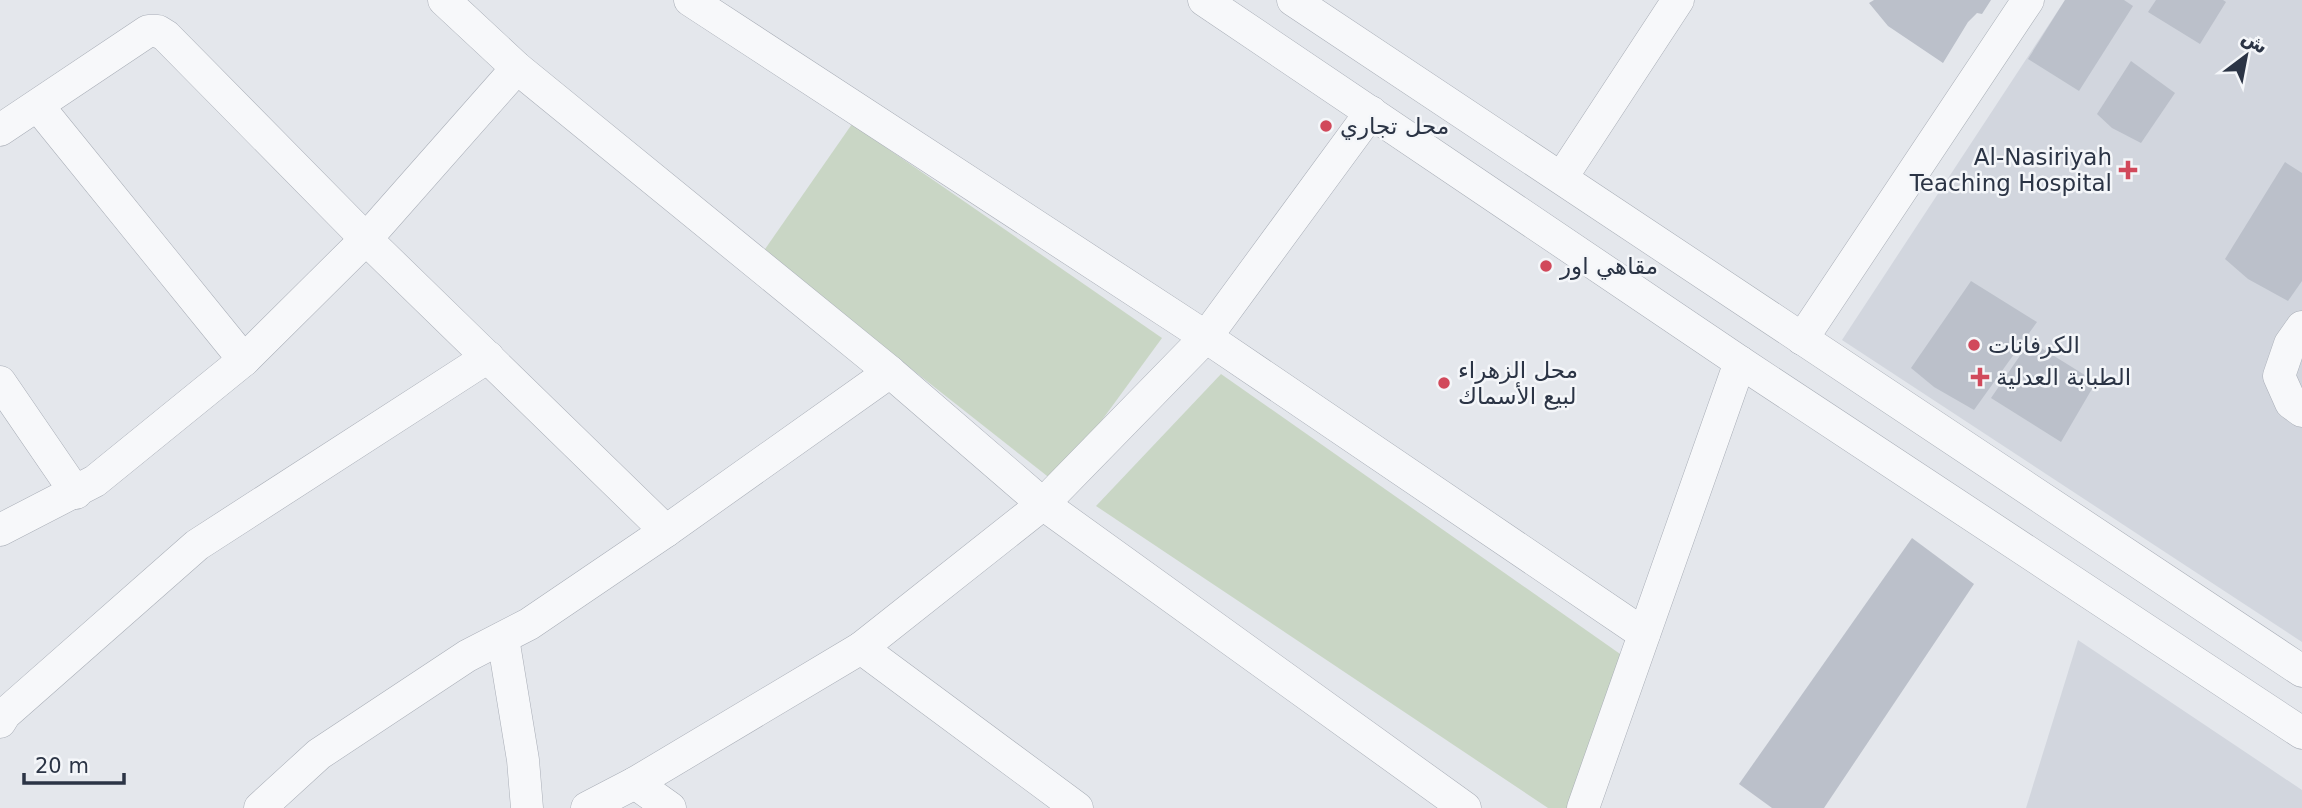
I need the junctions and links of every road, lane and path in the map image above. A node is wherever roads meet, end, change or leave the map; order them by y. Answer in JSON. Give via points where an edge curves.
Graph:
{"nodes":[{"id":1,"x":444,"y":0,"type":"edge"},
{"id":2,"x":690,"y":0,"type":"edge"},
{"id":3,"x":1204,"y":0,"type":"edge"},
{"id":4,"x":1678,"y":0,"type":"edge"},
{"id":5,"x":2028,"y":0,"type":"edge"},
{"id":6,"x":1307,"y":4,"type":"edge"},
{"id":7,"x":1283,"y":54,"type":"junction"},
{"id":8,"x":517,"y":68,"type":"junction"},
{"id":9,"x":38,"y":106,"type":"junction"},
{"id":10,"x":1371,"y":113,"type":"junction"},
{"id":11,"x":0,"y":130,"type":"edge"},
{"id":12,"x":1562,"y":177,"type":"junction"},
{"id":13,"x":366,"y":239,"type":"junction"},
{"id":14,"x":2302,"y":327,"type":"edge"},
{"id":15,"x":1206,"y":337,"type":"junction"},
{"id":16,"x":1802,"y":339,"type":"junction"},
{"id":17,"x":488,"y":357,"type":"junction"},
{"id":18,"x":244,"y":360,"type":"junction"},
{"id":19,"x":1740,"y":362,"type":"junction"},
{"id":20,"x":890,"y":372,"type":"junction"},
{"id":21,"x":0,"y":382,"type":"edge"},
{"id":22,"x":2302,"y":411,"type":"edge"},
{"id":23,"x":76,"y":493,"type":"junction"},
{"id":24,"x":1043,"y":504,"type":"junction"},
{"id":25,"x":0,"y":530,"type":"edge"},
{"id":26,"x":666,"y":531,"type":"junction"},
{"id":27,"x":1644,"y":634,"type":"junction"},
{"id":28,"x":503,"y":638,"type":"junction"},
{"id":29,"x":861,"y":648,"type":"junction"},
{"id":30,"x":2302,"y":671,"type":"edge"},
{"id":31,"x":0,"y":722,"type":"edge"},
{"id":32,"x":2302,"y":733,"type":"edge"},
{"id":33,"x":635,"y":783,"type":"junction"},
{"id":34,"x":260,"y":808,"type":"edge"},
{"id":35,"x":527,"y":808,"type":"edge"},
{"id":36,"x":587,"y":808,"type":"edge"},
{"id":37,"x":670,"y":808,"type":"edge"},
{"id":38,"x":1077,"y":808,"type":"edge"},
{"id":39,"x":1465,"y":808,"type":"edge"},
{"id":40,"x":1583,"y":808,"type":"edge"}],
"edges":[{"from":1,"to":8,"type":"street"},
{"from":2,"to":15,"type":"street"},
{"from":3,"to":7,"type":"street"},
{"from":4,"to":12,"type":"street"},
{"from":5,"to":16,"type":"street"},
{"from":6,"to":7,"type":"street"},
{"from":6,"to":12,"type":"street"},
{"from":7,"to":10,"type":"street"},
{"from":8,"to":13,"type":"street"},
{"from":8,"to":20,"type":"street"},
{"from":9,"to":11,"type":"street"},
{"from":9,"to":13,"type":"street","via":[[148,31],[158,31]]},
{"from":9,"to":18,"type":"street"},
{"from":10,"to":15,"type":"street"},
{"from":10,"to":19,"type":"street"},
{"from":12,"to":16,"type":"street"},
{"from":13,"to":17,"type":"street"},
{"from":13,"to":18,"type":"street"},
{"from":14,"to":22,"type":"street","via":[[2290,344],[2279,376],[2291,403]]},
{"from":15,"to":24,"type":"street"},
{"from":15,"to":27,"type":"street"},
{"from":16,"to":30,"type":"street"},
{"from":17,"to":26,"type":"street"},
{"from":17,"to":31,"type":"street","via":[[197,545]]},
{"from":18,"to":23,"type":"street"},
{"from":19,"to":27,"type":"street"},
{"from":19,"to":32,"type":"street"},
{"from":20,"to":24,"type":"street"},
{"from":20,"to":26,"type":"street"},
{"from":21,"to":23,"type":"street"},
{"from":23,"to":25,"type":"street"},
{"from":24,"to":29,"type":"street"},
{"from":24,"to":39,"type":"street"},
{"from":26,"to":28,"type":"street"},
{"from":27,"to":40,"type":"street"},
{"from":28,"to":34,"type":"street","via":[[467,656],[319,754]]},
{"from":28,"to":35,"type":"street"},
{"from":29,"to":33,"type":"street"},
{"from":29,"to":38,"type":"street"},
{"from":33,"to":36,"type":"street"},
{"from":33,"to":37,"type":"street"}]}
